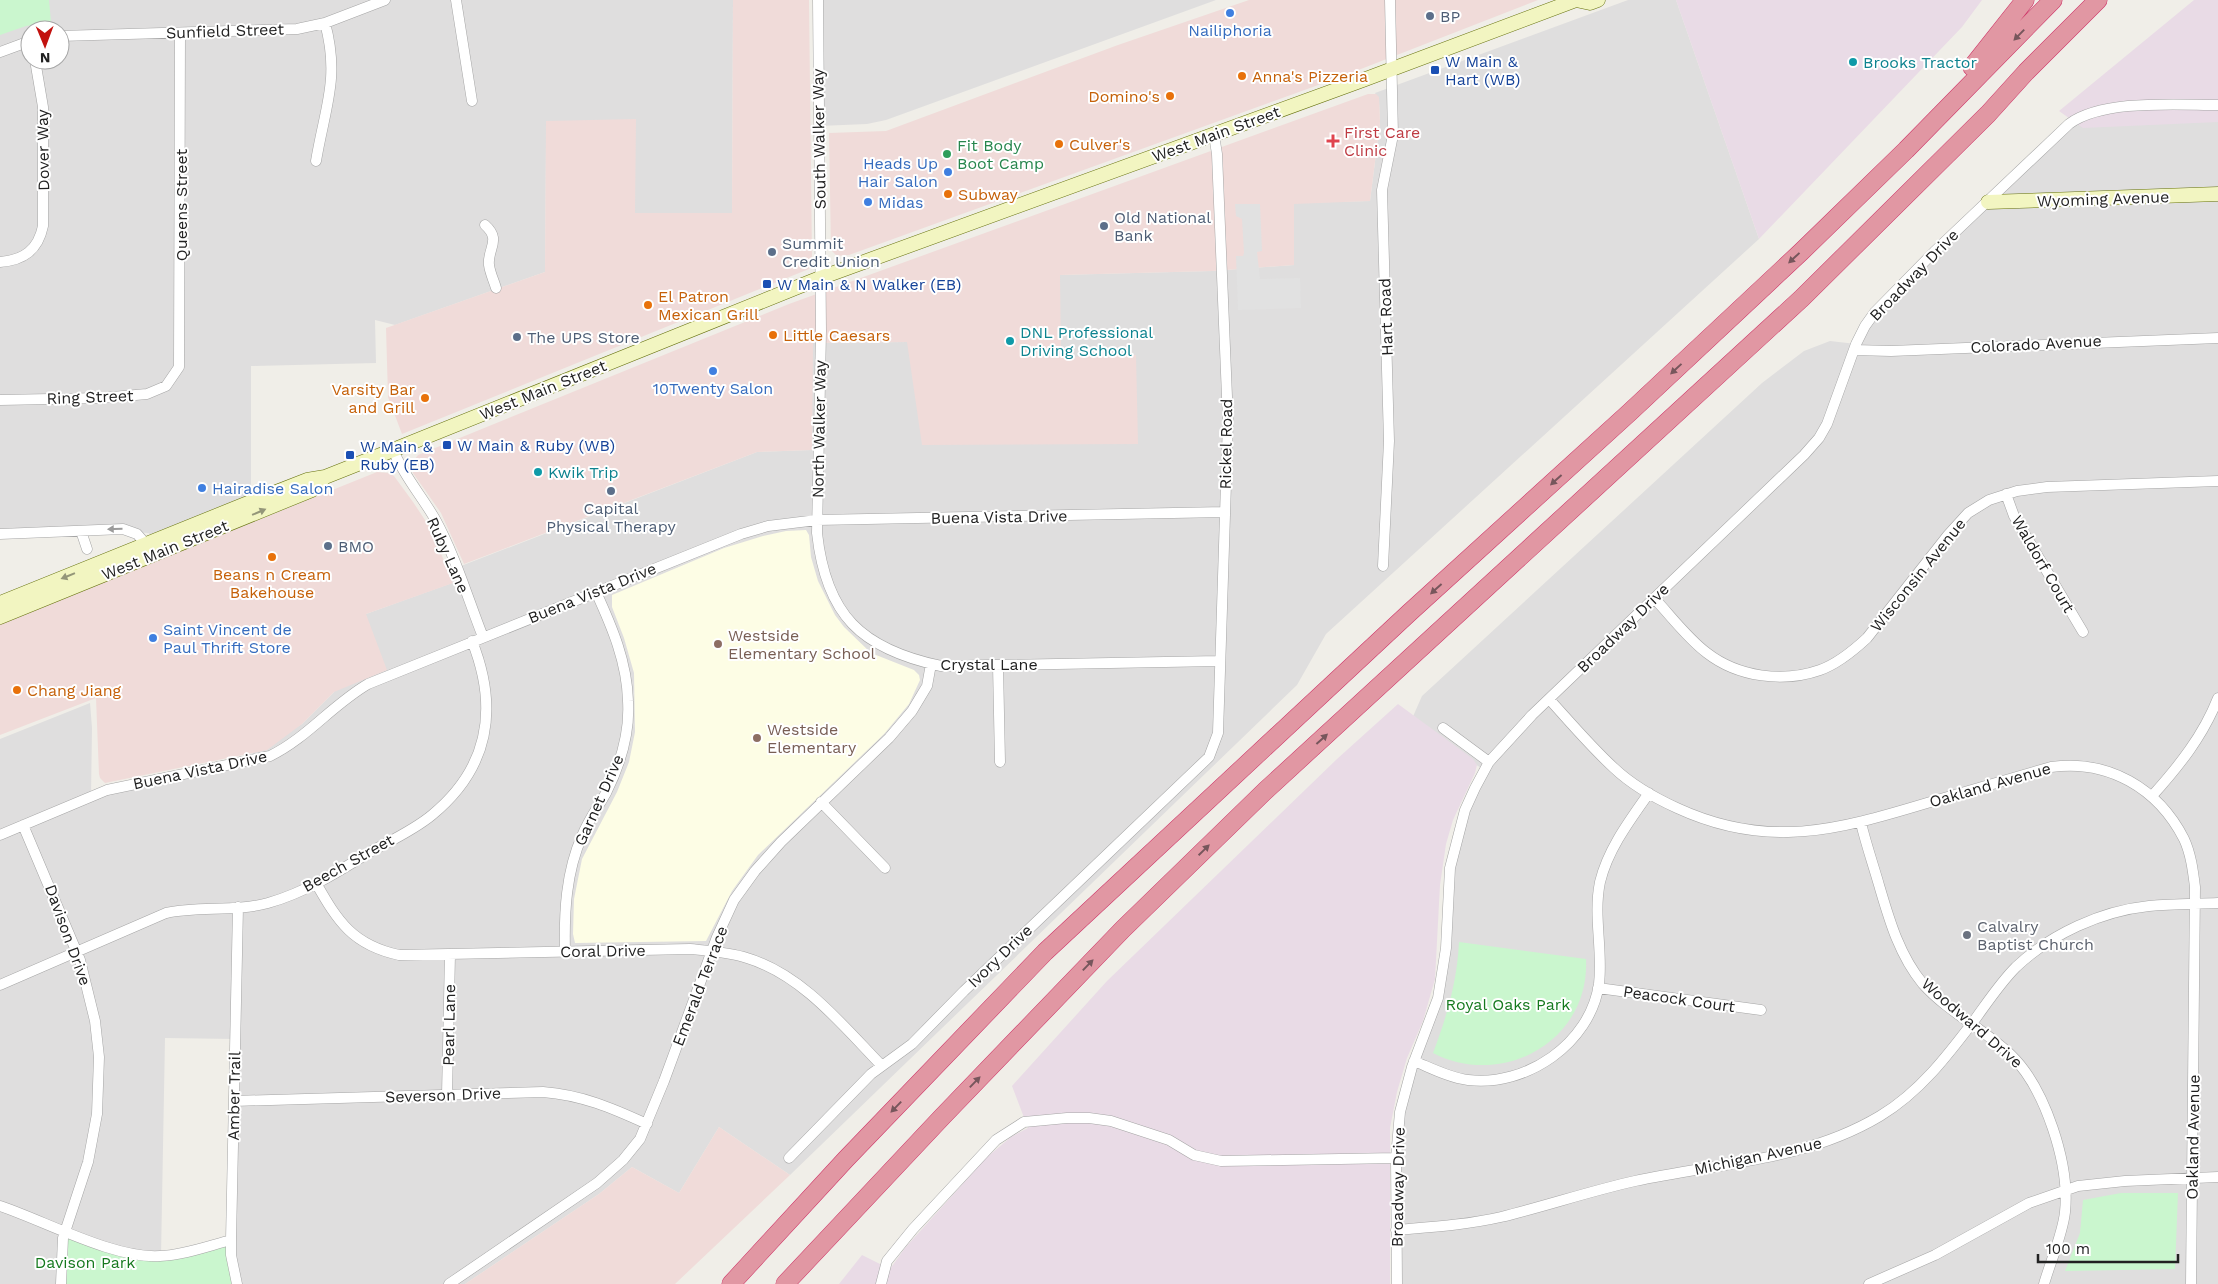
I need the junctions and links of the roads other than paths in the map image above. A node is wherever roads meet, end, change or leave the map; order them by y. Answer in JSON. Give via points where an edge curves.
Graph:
{"nodes":[{"id":1,"x":385,"y":0,"type":"edge"},
{"id":2,"x":456,"y":0,"type":"edge"},
{"id":3,"x":818,"y":0,"type":"edge"},
{"id":4,"x":1390,"y":0,"type":"edge"},
{"id":5,"x":1576,"y":0,"type":"edge"},
{"id":6,"x":1598,"y":0,"type":"edge"},
{"id":7,"x":2025,"y":0,"type":"edge"},
{"id":8,"x":2052,"y":0,"type":"edge"},
{"id":9,"x":2098,"y":0,"type":"edge"},
{"id":10,"x":2112,"y":0,"type":"edge"},
{"id":11,"x":325,"y":22,"type":"junction"},
{"id":12,"x":180,"y":33,"type":"junction"},
{"id":13,"x":70,"y":36,"type":"edge"},
{"id":14,"x":20,"y":45,"type":"edge"},
{"id":15,"x":0,"y":52,"type":"edge"},
{"id":16,"x":37,"y":70,"type":"edge"},
{"id":17,"x":1390,"y":70,"type":"junction"},
{"id":18,"x":2026,"y":72,"type":"junction"},
{"id":19,"x":472,"y":101,"type":"dead end"},
{"id":20,"x":2218,"y":105,"type":"edge"},
{"id":21,"x":1214,"y":135,"type":"junction"},
{"id":22,"x":316,"y":161,"type":"dead end"},
{"id":23,"x":2218,"y":194,"type":"edge"},
{"id":24,"x":1988,"y":202,"type":"junction"},
{"id":25,"x":1829,"y":224,"type":"junction"},
{"id":26,"x":485,"y":225,"type":"dead end"},
{"id":27,"x":0,"y":262,"type":"edge"},
{"id":28,"x":820,"y":278,"type":"junction"},
{"id":29,"x":496,"y":288,"type":"dead end"},
{"id":30,"x":2218,"y":338,"type":"edge"},
{"id":31,"x":1854,"y":350,"type":"junction"},
{"id":32,"x":174,"y":377,"type":"joint"},
{"id":33,"x":0,"y":400,"type":"edge"},
{"id":34,"x":393,"y":450,"type":"junction"},
{"id":35,"x":325,"y":477,"type":"junction"},
{"id":36,"x":2218,"y":481,"type":"edge"},
{"id":37,"x":2006,"y":494,"type":"junction"},
{"id":38,"x":1225,"y":512,"type":"junction"},
{"id":39,"x":817,"y":520,"type":"junction"},
{"id":40,"x":81,"y":531,"type":"junction"},
{"id":41,"x":0,"y":534,"type":"edge"},
{"id":42,"x":145,"y":543,"type":"junction"},
{"id":43,"x":86,"y":549,"type":"dead end"},
{"id":44,"x":1383,"y":566,"type":"dead end"},
{"id":45,"x":596,"y":592,"type":"junction"},
{"id":46,"x":1654,"y":598,"type":"junction"},
{"id":47,"x":0,"y":603,"type":"edge"},
{"id":48,"x":0,"y":617,"type":"edge"},
{"id":49,"x":2083,"y":632,"type":"dead end"},
{"id":50,"x":482,"y":637,"type":"junction"},
{"id":51,"x":472,"y":642,"type":"junction"},
{"id":52,"x":1219,"y":660,"type":"junction"},
{"id":53,"x":931,"y":664,"type":"junction"},
{"id":54,"x":998,"y":665,"type":"junction"},
{"id":55,"x":1549,"y":698,"type":"junction"},
{"id":56,"x":2218,"y":698,"type":"edge"},
{"id":57,"x":1443,"y":728,"type":"dead end"},
{"id":58,"x":1211,"y":753,"type":"joint"},
{"id":59,"x":1000,"y":762,"type":"dead end"},
{"id":60,"x":1489,"y":762,"type":"junction"},
{"id":61,"x":1649,"y":793,"type":"junction"},
{"id":62,"x":2152,"y":796,"type":"junction"},
{"id":63,"x":821,"y":802,"type":"junction"},
{"id":64,"x":1862,"y":823,"type":"junction"},
{"id":65,"x":23,"y":825,"type":"junction"},
{"id":66,"x":0,"y":835,"type":"edge"},
{"id":67,"x":885,"y":868,"type":"dead end"},
{"id":68,"x":316,"y":883,"type":"junction"},
{"id":69,"x":2218,"y":903,"type":"edge"},
{"id":70,"x":2195,"y":904,"type":"junction"},
{"id":71,"x":238,"y":907,"type":"junction"},
{"id":72,"x":77,"y":951,"type":"junction"},
{"id":73,"x":565,"y":952,"type":"junction"},
{"id":74,"x":712,"y":952,"type":"junction"},
{"id":75,"x":450,"y":954,"type":"junction"},
{"id":76,"x":0,"y":985,"type":"edge"},
{"id":77,"x":1598,"y":988,"type":"junction"},
{"id":78,"x":1761,"y":1010,"type":"dead end"},
{"id":79,"x":1972,"y":1023,"type":"junction"},
{"id":80,"x":1414,"y":1061,"type":"junction"},
{"id":81,"x":882,"y":1066,"type":"junction"},
{"id":82,"x":447,"y":1095,"type":"junction"},
{"id":83,"x":234,"y":1101,"type":"junction"},
{"id":84,"x":942,"y":1117,"type":"junction"},
{"id":85,"x":647,"y":1124,"type":"junction"},
{"id":86,"x":789,"y":1158,"type":"dead end"},
{"id":87,"x":1396,"y":1158,"type":"junction"},
{"id":88,"x":2218,"y":1177,"type":"edge"},
{"id":89,"x":2193,"y":1178,"type":"junction"},
{"id":90,"x":821,"y":1186,"type":"junction"},
{"id":91,"x":2066,"y":1190,"type":"junction"},
{"id":92,"x":0,"y":1206,"type":"edge"},
{"id":93,"x":1396,"y":1230,"type":"junction"},
{"id":94,"x":65,"y":1232,"type":"junction"},
{"id":95,"x":231,"y":1240,"type":"junction"},
{"id":96,"x":1882,"y":1282,"type":"edge"},
{"id":97,"x":61,"y":1284,"type":"edge"},
{"id":98,"x":238,"y":1284,"type":"edge"},
{"id":99,"x":449,"y":1284,"type":"edge"},
{"id":100,"x":717,"y":1284,"type":"edge"},
{"id":101,"x":731,"y":1284,"type":"edge"},
{"id":102,"x":785,"y":1284,"type":"edge"},
{"id":103,"x":800,"y":1284,"type":"edge"},
{"id":104,"x":880,"y":1284,"type":"edge"},
{"id":105,"x":1396,"y":1284,"type":"edge"},
{"id":106,"x":1869,"y":1284,"type":"edge"},
{"id":107,"x":2044,"y":1284,"type":"edge"},
{"id":108,"x":2191,"y":1284,"type":"edge"}],
"edges":[{"from":1,"to":11,"type":"street","name":"Sunfield Street"},
{"from":2,"to":19,"type":"street"},
{"from":3,"to":28,"type":"street","name":"South Walker Way"},
{"from":4,"to":17,"type":"street","name":"Hart Road"},
{"from":5,"to":6,"type":"main road","name":"West Main Street","via":[[1590,3]]},
{"from":5,"to":17,"type":"main road","name":"West Main Street"},
{"from":7,"to":25,"type":"highway","via":[[1981,58]]},
{"from":8,"to":25,"type":"highway","one_way":true},
{"from":9,"to":18,"type":"highway"},
{"from":10,"to":18,"type":"highway","via":[[2073,36]]},
{"from":11,"to":12,"type":"street","name":"Sunfield Street","via":[[297,29]]},
{"from":11,"to":22,"type":"street","via":[[332,77]]},
{"from":12,"to":13,"type":"street","name":"Sunfield Street"},
{"from":12,"to":32,"type":"street","name":"Queens Street","via":[[180,352],[179,367]]},
{"from":14,"to":15,"type":"street"},
{"from":16,"to":27,"type":"street","name":"Dover Way","via":[[43,107],[43,226],[38,241],[27,255],[14,261]]},
{"from":17,"to":21,"type":"main road","name":"West Main Street"},
{"from":17,"to":44,"type":"street","name":"Hart Road","via":[[1393,135],[1382,190],[1389,441]]},
{"from":84,"to":18,"type":"highway","one_way":true,"via":[[1123,929],[1265,791],[1802,298],[1988,114]]},
{"from":20,"to":24,"type":"street","name":"Broadway Drive","via":[[2138,105],[2078,118]]},
{"from":21,"to":28,"type":"main road","name":"West Main Street"},
{"from":21,"to":38,"type":"street","name":"Rickel Road","via":[[1228,421]]},
{"from":23,"to":24,"type":"main road","name":"Wyoming Avenue"},
{"from":24,"to":31,"type":"street","name":"Broadway Drive","via":[[1875,312]]},
{"from":25,"to":90,"type":"highway","one_way":true,"via":[[1045,952]]},
{"from":26,"to":29,"type":"street","via":[[491,230],[494,244],[489,266]]},
{"from":28,"to":34,"type":"main road","name":"West Main Street"},
{"from":28,"to":39,"type":"street","name":"North Walker Way"},
{"from":30,"to":31,"type":"street","name":"Colorado Avenue"},
{"from":31,"to":46,"type":"street","name":"Broadway Drive","via":[[1836,404],[1819,438]]},
{"from":32,"to":33,"type":"street","name":"Ring Street","via":[[160,389],[134,396]]},
{"from":34,"to":35,"type":"main road","name":"West Main Street"},
{"from":34,"to":50,"type":"street","name":"Ruby Lane","via":[[405,477],[435,519]]},
{"from":35,"to":42,"type":"main road","name":"West Main Street","via":[[307,480]]},
{"from":48,"to":35,"type":"main road","name":"West Main Street","one_way":true,"via":[[312,490]]},
{"from":36,"to":37,"type":"street","name":"Wisconsin Avenue","via":[[2047,487]]},
{"from":37,"to":46,"type":"street","name":"Wisconsin Avenue","via":[[1968,513],[1867,638],[1852,652],[1821,670],[1776,677],[1745,672],[1727,665],[1707,653]]},
{"from":37,"to":49,"type":"street","name":"Waldorf Court","via":[[2014,516]]},
{"from":38,"to":39,"type":"street","name":"Buena Vista Drive"},
{"from":38,"to":52,"type":"street","name":"Rickel Road"},
{"from":39,"to":45,"type":"street","name":"Buena Vista Drive","via":[[775,525],[741,534]]},
{"from":39,"to":53,"type":"street","name":"Crystal Lane","via":[[820,561],[840,609],[876,644],[898,655]]},
{"from":40,"to":41,"type":"street"},
{"from":42,"to":40,"type":"street","one_way":true,"via":[[129,530]]},
{"from":40,"to":43,"type":"street"},
{"from":42,"to":47,"type":"main road","name":"West Main Street","one_way":true},
{"from":45,"to":50,"type":"street","name":"Buena Vista Drive"},
{"from":45,"to":73,"type":"street","name":"Garnet Drive","via":[[620,650],[628,703],[626,731],[615,770],[582,836],[569,876]]},
{"from":46,"to":55,"type":"street","name":"Broadway Drive"},
{"from":50,"to":51,"type":"street","name":"Buena Vista Drive"},
{"from":51,"to":65,"type":"street","name":"Buena Vista Drive","via":[[368,684],[338,703],[299,740],[270,756],[106,790]]},
{"from":51,"to":68,"type":"street","name":"Beech Street","via":[[481,664],[488,699],[479,751],[468,776],[431,816]]},
{"from":52,"to":54,"type":"street","name":"Crystal Lane"},
{"from":52,"to":58,"type":"street","name":"Rickel Road","via":[[1218,733]]},
{"from":53,"to":54,"type":"street","name":"Crystal Lane"},
{"from":53,"to":63,"type":"street","name":"Emerald Terrace","via":[[927,686],[912,711],[889,738]]},
{"from":54,"to":59,"type":"street"},
{"from":55,"to":60,"type":"street","name":"Broadway Drive"},
{"from":55,"to":61,"type":"street","name":"Oakland Avenue","via":[[1614,769]]},
{"from":56,"to":62,"type":"street","via":[[2178,768]]},
{"from":57,"to":60,"type":"street"},
{"from":58,"to":81,"type":"street","name":"Ivory Drive","via":[[912,1044]]},
{"from":60,"to":80,"type":"street","name":"Broadway Drive","via":[[1465,810],[1454,850],[1446,948],[1438,998]]},
{"from":61,"to":64,"type":"street","name":"Oakland Avenue","via":[[1690,814],[1763,832],[1813,832]]},
{"from":61,"to":77,"type":"street","via":[[1609,857],[1601,881],[1596,909]]},
{"from":62,"to":64,"type":"street","name":"Oakland Avenue","via":[[2110,773],[2065,765]]},
{"from":62,"to":70,"type":"street","name":"Oakland Avenue","via":[[2165,809],[2184,840],[2192,862]]},
{"from":63,"to":67,"type":"street"},
{"from":63,"to":74,"type":"street","name":"Emerald Terrace","via":[[756,870],[734,900]]},
{"from":64,"to":79,"type":"street","name":"Woodward Drive","via":[[1900,947],[1923,984]]},
{"from":65,"to":66,"type":"street","name":"Buena Vista Drive"},
{"from":65,"to":72,"type":"street","name":"Davison Drive"},
{"from":68,"to":71,"type":"street","name":"Beech Street","via":[[267,903]]},
{"from":68,"to":75,"type":"street","name":"Coral Drive","via":[[339,921],[357,939],[378,950],[399,955]]},
{"from":69,"to":70,"type":"street","name":"Michigan Avenue"},
{"from":70,"to":79,"type":"street","name":"Michigan Avenue","via":[[2124,910],[2054,938],[2016,968]]},
{"from":70,"to":89,"type":"street","name":"Oakland Avenue"},
{"from":71,"to":72,"type":"street","name":"Beech Street","via":[[166,913]]},
{"from":71,"to":83,"type":"street","name":"Amber Trail"},
{"from":72,"to":76,"type":"street","name":"Beech Street"},
{"from":72,"to":94,"type":"street","name":"Davison Drive","via":[[95,1021],[99,1083],[88,1162]]},
{"from":73,"to":74,"type":"street","name":"Coral Drive","via":[[690,949]]},
{"from":73,"to":75,"type":"street","name":"Coral Drive"},
{"from":74,"to":81,"type":"street","name":"Coral Drive","via":[[749,958],[792,981],[830,1013]]},
{"from":74,"to":85,"type":"street","name":"Emerald Terrace"},
{"from":75,"to":82,"type":"street","name":"Pearl Lane"},
{"from":77,"to":78,"type":"street","name":"Peacock Court"},
{"from":77,"to":80,"type":"street","via":[[1577,1033],[1556,1055],[1535,1067],[1502,1079],[1467,1080]]},
{"from":79,"to":91,"type":"street","name":"Woodward Drive","via":[[2010,1054],[2034,1083],[2045,1104]]},
{"from":79,"to":93,"type":"street","name":"Michigan Avenue","via":[[1919,1087],[1881,1115],[1831,1140],[1774,1156],[1636,1181],[1501,1217]]},
{"from":80,"to":87,"type":"street","name":"Broadway Drive","via":[[1400,1112]]},
{"from":81,"to":86,"type":"street","name":"Ivory Drive"},
{"from":82,"to":83,"type":"street","name":"Severson Drive"},
{"from":82,"to":85,"type":"street","name":"Severson Drive","via":[[563,1094],[608,1107]]},
{"from":83,"to":95,"type":"street","name":"Amber Trail"},
{"from":84,"to":102,"type":"highway"},
{"from":84,"to":103,"type":"highway"},
{"from":85,"to":99,"type":"street","name":"Emerald Terrace","via":[[623,1160],[597,1183]]},
{"from":87,"to":93,"type":"street","name":"Broadway Drive"},
{"from":87,"to":104,"type":"street","via":[[1221,1161],[1194,1155],[1169,1140],[1111,1121],[1088,1118],[1024,1122],[996,1140],[914,1229],[887,1261]]},
{"from":88,"to":89,"type":"street"},
{"from":89,"to":91,"type":"street","via":[[2098,1182]]},
{"from":89,"to":108,"type":"street","name":"Oakland Avenue"},
{"from":90,"to":100,"type":"highway"},
{"from":90,"to":101,"type":"highway"},
{"from":91,"to":96,"type":"street","via":[[2029,1203]]},
{"from":91,"to":107,"type":"street","name":"Woodward Drive","via":[[2065,1213]]},
{"from":92,"to":94,"type":"street"},
{"from":93,"to":105,"type":"street","name":"Broadway Drive"},
{"from":94,"to":95,"type":"street","via":[[143,1256],[161,1256]]},
{"from":94,"to":97,"type":"street","name":"Davison Drive"},
{"from":95,"to":98,"type":"street","name":"Amber Trail"},
{"from":96,"to":106,"type":"street"}]}
